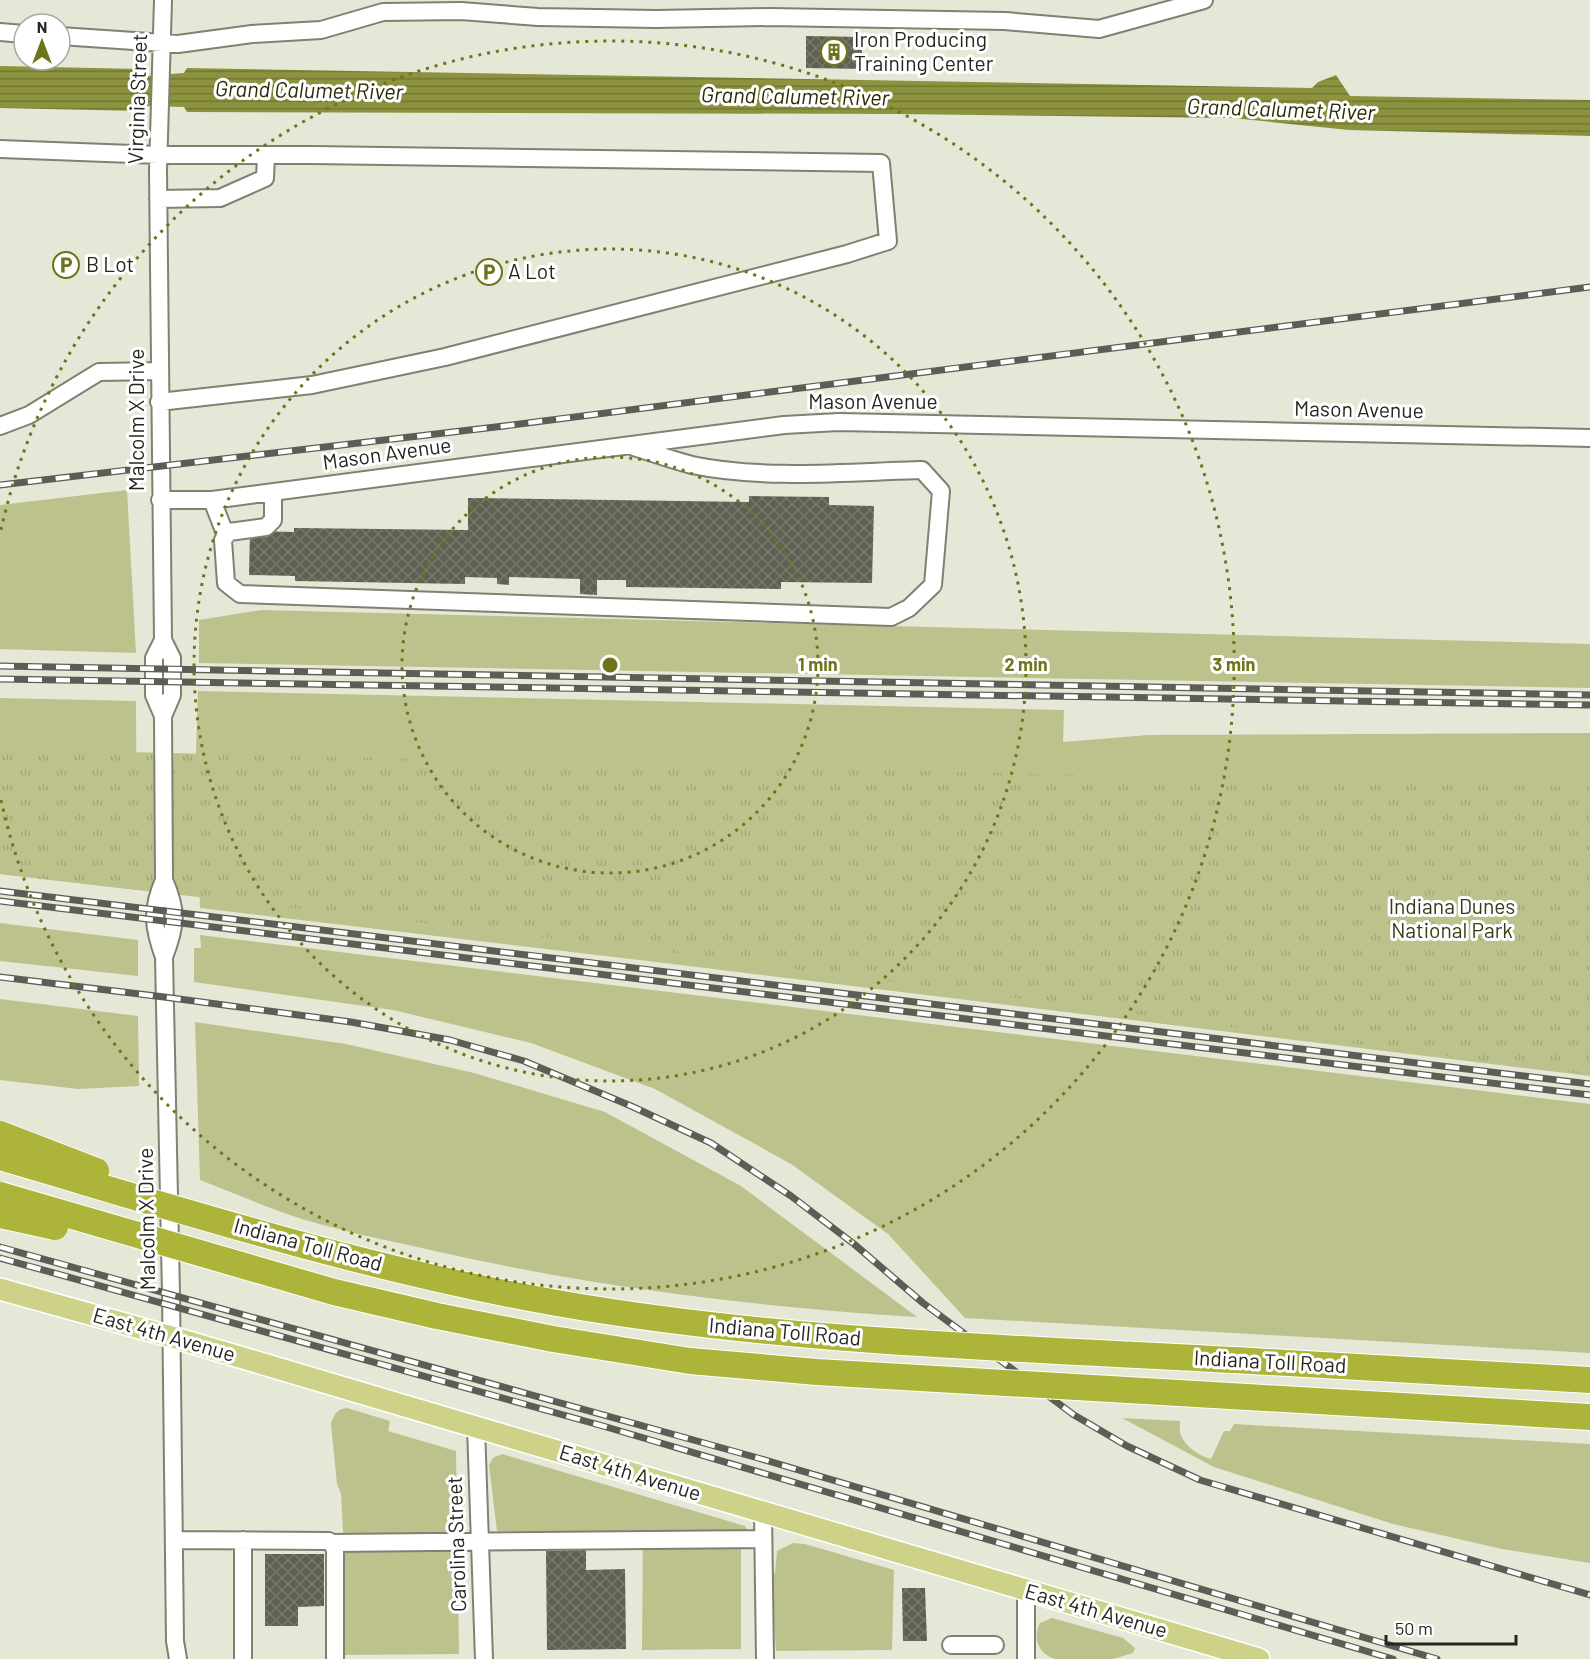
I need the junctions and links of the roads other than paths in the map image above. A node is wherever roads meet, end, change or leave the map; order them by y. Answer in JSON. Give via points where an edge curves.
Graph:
{"nodes":[{"id":1,"x":163,"y":0,"type":"edge"},
{"id":2,"x":1204,"y":0,"type":"edge"},
{"id":3,"x":72,"y":37,"type":"edge"},
{"id":4,"x":161,"y":43,"type":"junction"},
{"id":5,"x":0,"y":149,"type":"edge"},
{"id":6,"x":159,"y":155,"type":"junction"},
{"id":7,"x":266,"y":156,"type":"junction"},
{"id":8,"x":158,"y":199,"type":"junction"},
{"id":9,"x":159,"y":371,"type":"junction"},
{"id":10,"x":159,"y":402,"type":"junction"},
{"id":11,"x":0,"y":426,"type":"edge"},
{"id":12,"x":1590,"y":438,"type":"edge"},
{"id":13,"x":627,"y":445,"type":"junction"},
{"id":14,"x":273,"y":492,"type":"junction"},
{"id":15,"x":160,"y":500,"type":"junction"},
{"id":16,"x":212,"y":500,"type":"junction"},
{"id":17,"x":225,"y":536,"type":"junction"},
{"id":18,"x":0,"y":1134,"type":"edge"},
{"id":19,"x":0,"y":1158,"type":"edge"},
{"id":20,"x":0,"y":1195,"type":"edge"},
{"id":21,"x":0,"y":1215,"type":"edge"},
{"id":22,"x":207,"y":1217,"type":"junction"},
{"id":23,"x":209,"y":1257,"type":"junction"},
{"id":24,"x":0,"y":1289,"type":"edge"},
{"id":25,"x":172,"y":1337,"type":"junction"},
{"id":26,"x":1590,"y":1380,"type":"edge"},
{"id":27,"x":1590,"y":1417,"type":"edge"},
{"id":28,"x":476,"y":1427,"type":"junction"},
{"id":29,"x":763,"y":1513,"type":"junction"},
{"id":30,"x":764,"y":1539,"type":"junction"},
{"id":31,"x":174,"y":1540,"type":"junction"},
{"id":32,"x":243,"y":1540,"type":"junction"},
{"id":33,"x":479,"y":1542,"type":"junction"},
{"id":34,"x":332,"y":1543,"type":"junction"},
{"id":35,"x":1026,"y":1591,"type":"junction"},
{"id":36,"x":951,"y":1645,"type":"dead end"},
{"id":37,"x":995,"y":1645,"type":"dead end"},
{"id":38,"x":972,"y":1652,"type":"edge"},
{"id":39,"x":178,"y":1659,"type":"edge"},
{"id":40,"x":243,"y":1659,"type":"edge"},
{"id":41,"x":335,"y":1659,"type":"edge"},
{"id":42,"x":484,"y":1659,"type":"edge"},
{"id":43,"x":765,"y":1659,"type":"edge"},
{"id":44,"x":1026,"y":1659,"type":"edge"},
{"id":45,"x":1259,"y":1659,"type":"edge"}],
"edges":[{"from":1,"to":4,"type":"street","name":"Virginia Street"},
{"from":2,"to":4,"type":"street","via":[[1099,29],[1005,21],[770,17],[656,20],[461,11],[383,12],[321,30]]},
{"from":3,"to":4,"type":"street"},
{"from":4,"to":6,"type":"street","name":"Virginia Street"},
{"from":5,"to":6,"type":"street"},
{"from":6,"to":7,"type":"street"},
{"from":6,"to":8,"type":"street","name":"Virginia Street"},
{"from":7,"to":8,"type":"street","via":[[265,178],[220,198]]},
{"from":7,"to":10,"type":"street","via":[[881,163],[888,241],[445,357],[312,385]]},
{"from":8,"to":9,"type":"street","name":"Malcolm X Drive"},
{"from":9,"to":10,"type":"street","name":"Malcolm X Drive"},
{"from":9,"to":11,"type":"street","via":[[99,372],[29,415]]},
{"from":10,"to":15,"type":"street","name":"Malcolm X Drive"},
{"from":12,"to":13,"type":"street","name":"Mason Avenue","via":[[840,422],[784,425]]},
{"from":13,"to":14,"type":"street","name":"Mason Avenue"},
{"from":13,"to":17,"type":"street","via":[[692,465],[737,470],[798,474],[922,470],[941,491],[933,585],[909,608],[891,617],[240,594],[225,583]]},
{"from":14,"to":16,"type":"street","name":"Mason Avenue"},
{"from":14,"to":17,"type":"street","via":[[273,520],[266,527],[229,532]]},
{"from":15,"to":16,"type":"street","name":"Mason Avenue"},
{"from":15,"to":25,"type":"street","name":"Malcolm X Drive","via":[[163,640],[172,658],[172,695],[163,716],[164,880],[173,901],[173,934],[164,957]]},
{"from":16,"to":17,"type":"street"},
{"from":18,"to":22,"type":"highway","bridge":true},
{"from":19,"to":22,"type":"highway","name":"Indiana Toll Road","bridge":true},
{"from":20,"to":23,"type":"highway","name":"Indiana Toll Road","bridge":true},
{"from":21,"to":23,"type":"highway","bridge":true},
{"from":22,"to":26,"type":"highway","name":"Indiana Toll Road","bridge":true,"via":[[445,1281],[695,1324],[821,1336]]},
{"from":23,"to":27,"type":"highway","name":"Indiana Toll Road","bridge":true,"via":[[437,1316],[690,1361],[924,1379]]},
{"from":24,"to":25,"type":"main road","name":"East 4th Avenue"},
{"from":25,"to":28,"type":"main road","name":"East 4th Avenue"},
{"from":25,"to":31,"type":"street","name":"Malcolm X Drive"},
{"from":28,"to":29,"type":"main road","name":"East 4th Avenue"},
{"from":28,"to":33,"type":"street","name":"Carolina Street"},
{"from":29,"to":30,"type":"street"},
{"from":29,"to":35,"type":"main road","name":"East 4th Avenue"},
{"from":30,"to":33,"type":"street"},
{"from":30,"to":43,"type":"street"},
{"from":31,"to":32,"type":"street"},
{"from":31,"to":39,"type":"street","name":"Malcolm X Drive"},
{"from":32,"to":34,"type":"street"},
{"from":32,"to":40,"type":"street"},
{"from":33,"to":34,"type":"street"},
{"from":33,"to":42,"type":"street","name":"Carolina Street"},
{"from":34,"to":41,"type":"street"},
{"from":35,"to":44,"type":"street"},
{"from":35,"to":45,"type":"main road","name":"East 4th Avenue"},
{"from":36,"to":38,"type":"street"},
{"from":37,"to":38,"type":"street"}]}
